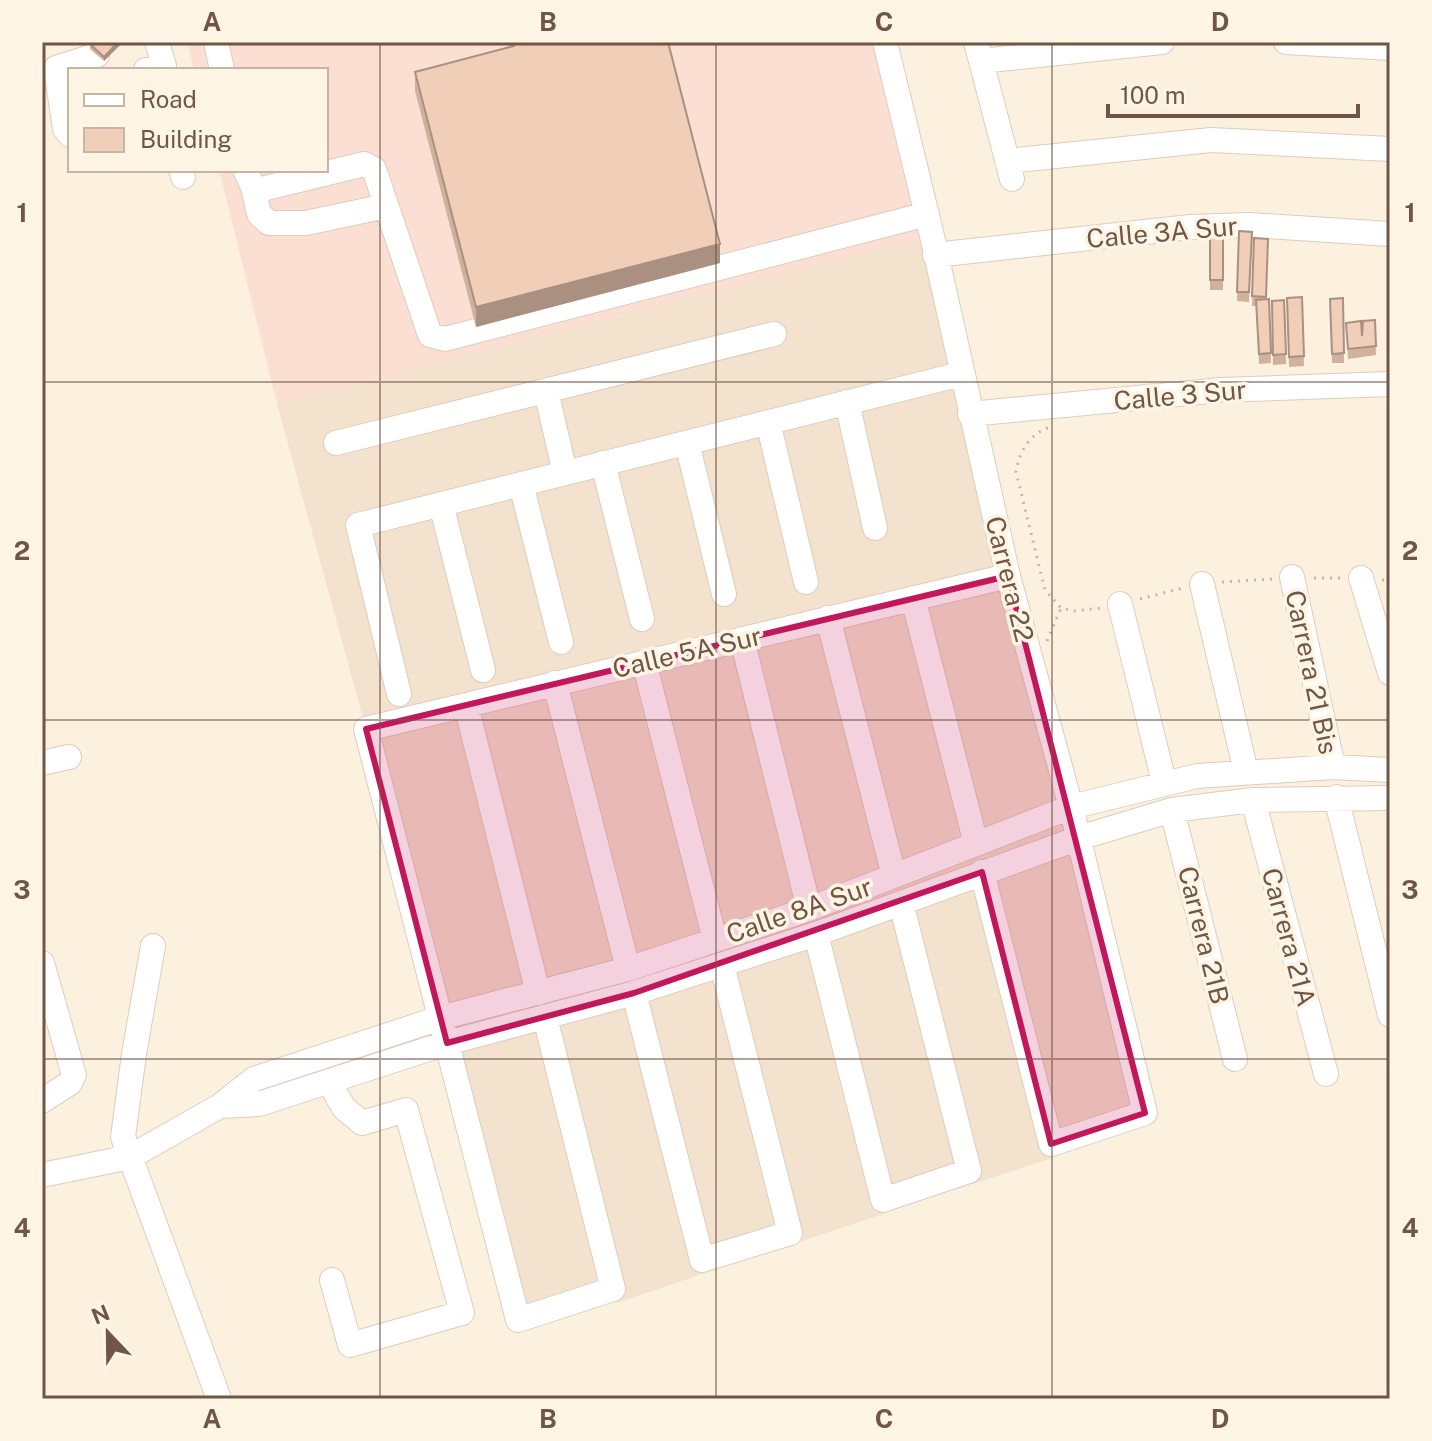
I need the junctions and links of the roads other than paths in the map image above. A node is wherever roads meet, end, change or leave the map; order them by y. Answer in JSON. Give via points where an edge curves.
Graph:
{"nodes":[{"id":1,"x":157,"y":42,"type":"edge"},
{"id":2,"x":216,"y":42,"type":"edge"},
{"id":3,"x":885,"y":42,"type":"edge"},
{"id":4,"x":1162,"y":42,"type":"edge"},
{"id":5,"x":1286,"y":42,"type":"edge"},
{"id":6,"x":1390,"y":48,"type":"edge"},
{"id":7,"x":979,"y":52,"type":"edge"},
{"id":8,"x":97,"y":55,"type":"edge"},
{"id":9,"x":56,"y":68,"type":"edge"},
{"id":10,"x":157,"y":68,"type":"edge"},
{"id":11,"x":222,"y":68,"type":"edge"},
{"id":12,"x":68,"y":133,"type":"edge"},
{"id":13,"x":1390,"y":149,"type":"edge"},
{"id":14,"x":249,"y":178,"type":"edge"},
{"id":15,"x":386,"y":206,"type":"junction"},
{"id":16,"x":927,"y":214,"type":"junction"},
{"id":17,"x":1390,"y":234,"type":"edge"},
{"id":18,"x":935,"y":255,"type":"junction"},
{"id":19,"x":774,"y":334,"type":"dead end"},
{"id":20,"x":961,"y":374,"type":"junction"},
{"id":21,"x":1390,"y":384,"type":"edge"},
{"id":22,"x":546,"y":391,"type":"junction"},
{"id":23,"x":847,"y":402,"type":"junction"},
{"id":24,"x":970,"y":414,"type":"junction"},
{"id":25,"x":768,"y":422,"type":"junction"},
{"id":26,"x":336,"y":443,"type":"dead end"},
{"id":27,"x":687,"y":443,"type":"junction"},
{"id":28,"x":603,"y":463,"type":"junction"},
{"id":29,"x":565,"y":473,"type":"junction"},
{"id":30,"x":521,"y":484,"type":"junction"},
{"id":31,"x":441,"y":504,"type":"junction"},
{"id":32,"x":875,"y":528,"type":"dead end"},
{"id":33,"x":1008,"y":576,"type":"junction"},
{"id":34,"x":1292,"y":577,"type":"dead end"},
{"id":35,"x":1361,"y":578,"type":"dead end"},
{"id":36,"x":806,"y":582,"type":"dead end"},
{"id":37,"x":1202,"y":584,"type":"dead end"},
{"id":38,"x":724,"y":594,"type":"dead end"},
{"id":39,"x":913,"y":598,"type":"junction"},
{"id":40,"x":1120,"y":604,"type":"dead end"},
{"id":41,"x":828,"y":618,"type":"junction"},
{"id":42,"x":642,"y":619,"type":"dead end"},
{"id":43,"x":742,"y":639,"type":"junction"},
{"id":44,"x":561,"y":642,"type":"dead end"},
{"id":45,"x":644,"y":662,"type":"junction"},
{"id":46,"x":483,"y":670,"type":"dead end"},
{"id":47,"x":1390,"y":673,"type":"edge"},
{"id":48,"x":555,"y":683,"type":"junction"},
{"id":49,"x":399,"y":694,"type":"dead end"},
{"id":50,"x":466,"y":705,"type":"junction"},
{"id":51,"x":69,"y":757,"type":"dead end"},
{"id":52,"x":42,"y":763,"type":"edge"},
{"id":53,"x":1333,"y":767,"type":"junction"},
{"id":54,"x":1390,"y":770,"type":"edge"},
{"id":55,"x":1246,"y":772,"type":"junction"},
{"id":56,"x":1164,"y":782,"type":"junction"},
{"id":57,"x":1336,"y":797,"type":"junction"},
{"id":58,"x":1390,"y":798,"type":"edge"},
{"id":59,"x":1253,"y":800,"type":"junction"},
{"id":60,"x":1071,"y":807,"type":"junction"},
{"id":61,"x":1172,"y":810,"type":"junction"},
{"id":62,"x":1079,"y":838,"type":"junction"},
{"id":63,"x":976,"y":844,"type":"junction"},
{"id":64,"x":982,"y":872,"type":"junction"},
{"id":65,"x":894,"y":876,"type":"junction"},
{"id":66,"x":901,"y":903,"type":"junction"},
{"id":67,"x":809,"y":909,"type":"junction"},
{"id":68,"x":816,"y":934,"type":"junction"},
{"id":69,"x":715,"y":940,"type":"junction"},
{"id":70,"x":153,"y":946,"type":"dead end"},
{"id":71,"x":42,"y":963,"type":"edge"},
{"id":72,"x":722,"y":965,"type":"junction"},
{"id":73,"x":628,"y":969,"type":"junction"},
{"id":74,"x":538,"y":993,"type":"junction"},
{"id":75,"x":634,"y":993,"type":"junction"},
{"id":76,"x":1390,"y":1015,"type":"edge"},
{"id":77,"x":545,"y":1017,"type":"junction"},
{"id":78,"x":440,"y":1018,"type":"junction"},
{"id":79,"x":447,"y":1043,"type":"junction"},
{"id":80,"x":1235,"y":1059,"type":"dead end"},
{"id":81,"x":1326,"y":1074,"type":"dead end"},
{"id":82,"x":329,"y":1082,"type":"junction"},
{"id":83,"x":42,"y":1101,"type":"edge"},
{"id":84,"x":220,"y":1106,"type":"junction"},
{"id":85,"x":130,"y":1157,"type":"junction"},
{"id":86,"x":42,"y":1175,"type":"edge"},
{"id":87,"x":332,"y":1280,"type":"dead end"},
{"id":88,"x":219,"y":1399,"type":"edge"}],
"edges":[{"from":1,"to":10,"type":"street","via":[[164,66]]},
{"from":2,"to":11,"type":"street"},
{"from":3,"to":16,"type":"street","name":"Carrera 22"},
{"from":4,"to":7,"type":"street"},
{"from":5,"to":6,"type":"street"},
{"from":7,"to":13,"type":"street","via":[[1009,170],[1211,140]]},
{"from":8,"to":9,"type":"street"},
{"from":9,"to":12,"type":"street"},
{"from":14,"to":15,"type":"street","via":[[259,214],[269,223],[306,223]]},
{"from":14,"to":15,"type":"street","via":[[262,189],[364,164],[374,169]]},
{"from":15,"to":16,"type":"street","via":[[430,335],[445,339]]},
{"from":16,"to":18,"type":"street","name":"Carrera 22"},
{"from":17,"to":18,"type":"street","name":"Calle 3A Sur","via":[[1249,225],[1190,227]]},
{"from":18,"to":20,"type":"street","name":"Carrera 22"},
{"from":19,"to":22,"type":"street"},
{"from":20,"to":23,"type":"street"},
{"from":20,"to":24,"type":"street","name":"Carrera 22"},
{"from":21,"to":24,"type":"street","name":"Calle 3 Sur","via":[[1221,390]]},
{"from":22,"to":26,"type":"street"},
{"from":22,"to":29,"type":"street"},
{"from":23,"to":25,"type":"street"},
{"from":23,"to":32,"type":"street"},
{"from":24,"to":33,"type":"street","name":"Carrera 22"},
{"from":25,"to":27,"type":"street"},
{"from":25,"to":36,"type":"street"},
{"from":27,"to":28,"type":"street"},
{"from":27,"to":38,"type":"street"},
{"from":28,"to":29,"type":"street"},
{"from":28,"to":42,"type":"street"},
{"from":29,"to":30,"type":"street"},
{"from":30,"to":31,"type":"street"},
{"from":30,"to":44,"type":"street"},
{"from":31,"to":46,"type":"street"},
{"from":31,"to":49,"type":"street","via":[[358,525]]},
{"from":33,"to":39,"type":"street","name":"Calle 5A Sur"},
{"from":33,"to":60,"type":"street","name":"Carrera 22"},
{"from":34,"to":53,"type":"street","name":"Carrera 21 Bis"},
{"from":35,"to":47,"type":"street"},
{"from":37,"to":55,"type":"street"},
{"from":39,"to":41,"type":"street","name":"Calle 5A Sur"},
{"from":39,"to":63,"type":"street"},
{"from":40,"to":56,"type":"street"},
{"from":41,"to":43,"type":"street","name":"Calle 5A Sur"},
{"from":41,"to":65,"type":"street"},
{"from":43,"to":45,"type":"street","name":"Calle 5A Sur"},
{"from":43,"to":67,"type":"street"},
{"from":45,"to":48,"type":"street","name":"Calle 5A Sur"},
{"from":45,"to":69,"type":"street"},
{"from":48,"to":50,"type":"street","name":"Calle 5A Sur"},
{"from":48,"to":73,"type":"street"},
{"from":50,"to":74,"type":"street"},
{"from":50,"to":78,"type":"street","name":"Calle 5A Sur","via":[[366,729]]},
{"from":51,"to":52,"type":"street"},
{"from":53,"to":54,"type":"street","name":"Calle 8A Sur"},
{"from":53,"to":55,"type":"street","name":"Calle 8A Sur"},
{"from":55,"to":56,"type":"street","name":"Calle 8A Sur"},
{"from":56,"to":60,"type":"street","name":"Calle 8A Sur"},
{"from":57,"to":58,"type":"street","name":"Calle 8A Sur"},
{"from":57,"to":59,"type":"street","name":"Calle 8A Sur"},
{"from":57,"to":76,"type":"street"},
{"from":59,"to":61,"type":"street","name":"Calle 8A Sur"},
{"from":59,"to":81,"type":"street","name":"Carrera 21A"},
{"from":60,"to":62,"type":"street","name":"Carrera 22"},
{"from":60,"to":63,"type":"street","name":"Calle 8A Sur"},
{"from":61,"to":62,"type":"street","name":"Calle 8A Sur"},
{"from":61,"to":80,"type":"street","name":"Carrera 21B"},
{"from":62,"to":64,"type":"street","name":"Calle 8A Sur"},
{"from":62,"to":64,"type":"street","name":"Carrera 22","via":[[1145,1113],[1051,1144]]},
{"from":63,"to":65,"type":"street","name":"Calle 8A Sur"},
{"from":64,"to":66,"type":"street","name":"Calle 8A Sur"},
{"from":65,"to":67,"type":"street","name":"Calle 8A Sur"},
{"from":66,"to":68,"type":"street","name":"Calle 8A Sur"},
{"from":66,"to":68,"type":"street","via":[[969,1171],[883,1200]]},
{"from":67,"to":69,"type":"street","name":"Calle 8A Sur"},
{"from":68,"to":72,"type":"street","name":"Calle 8A Sur"},
{"from":69,"to":73,"type":"street","name":"Calle 8A Sur"},
{"from":70,"to":85,"type":"street","via":[[123,1137]]},
{"from":71,"to":83,"type":"street","via":[[74,1075]]},
{"from":72,"to":75,"type":"street","name":"Calle 8A Sur"},
{"from":72,"to":75,"type":"street","via":[[790,1233],[702,1260]]},
{"from":73,"to":74,"type":"street","name":"Calle 8A Sur"},
{"from":74,"to":78,"type":"street","name":"Calle 8A Sur"},
{"from":75,"to":77,"type":"street","name":"Calle 8A Sur"},
{"from":77,"to":79,"type":"street","name":"Calle 8A Sur"},
{"from":77,"to":79,"type":"street","via":[[613,1289],[518,1320]]},
{"from":78,"to":79,"type":"street"},
{"from":78,"to":84,"type":"street","name":"Calle 8A Sur","via":[[254,1079]]},
{"from":79,"to":82,"type":"street","name":"Calle 8A Sur"},
{"from":82,"to":84,"type":"street","name":"Calle 8A Sur","via":[[259,1104]]},
{"from":82,"to":87,"type":"street","via":[[344,1108],[362,1123],[406,1110],[462,1313],[350,1345]]},
{"from":84,"to":85,"type":"street","name":"Calle 8A Sur"},
{"from":85,"to":86,"type":"street","name":"Calle 8A Sur"},
{"from":85,"to":88,"type":"street"}]}
